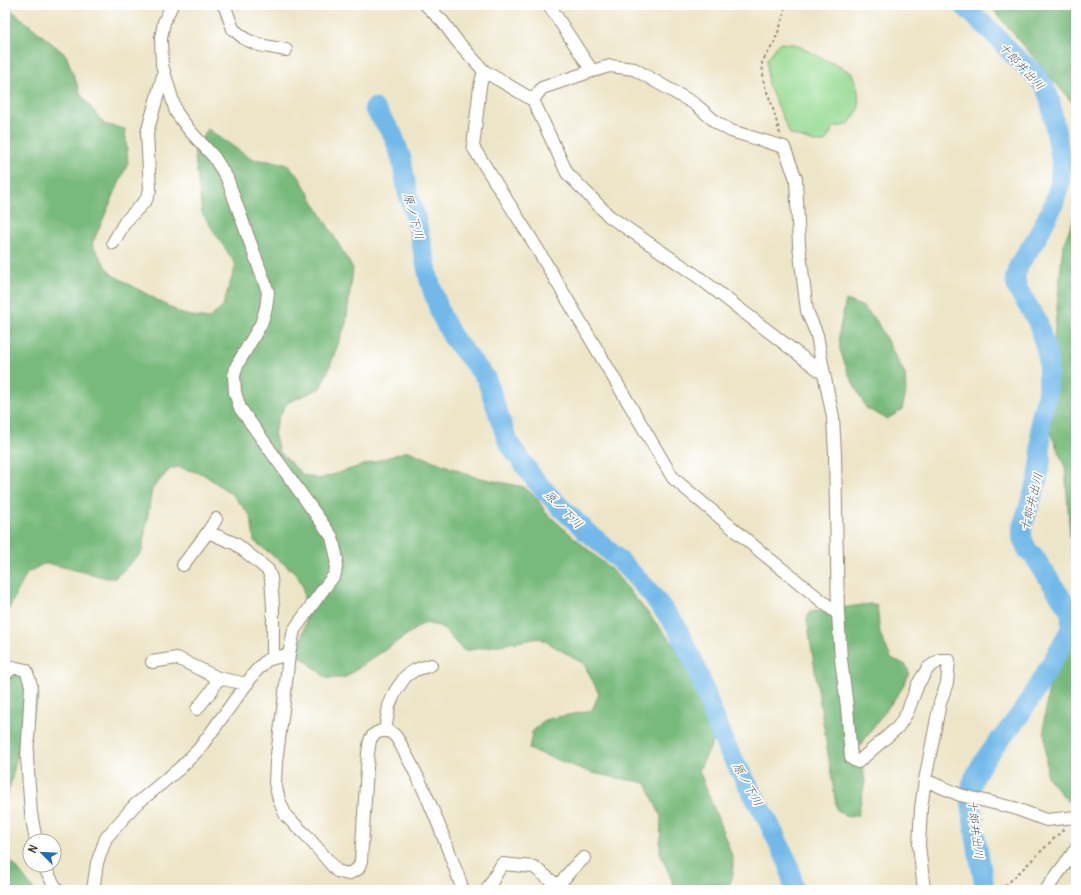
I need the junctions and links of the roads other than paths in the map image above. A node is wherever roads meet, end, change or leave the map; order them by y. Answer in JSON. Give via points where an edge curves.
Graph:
{"nodes":[{"id":1,"x":172,"y":5,"type":"edge"},
{"id":2,"x":223,"y":5,"type":"edge"},
{"id":3,"x":426,"y":5,"type":"edge"},
{"id":4,"x":549,"y":5,"type":"edge"},
{"id":5,"x":286,"y":50,"type":"dead end"},
{"id":6,"x":484,"y":71,"type":"junction"},
{"id":7,"x":592,"y":71,"type":"junction"},
{"id":8,"x":164,"y":72,"type":"junction"},
{"id":9,"x":533,"y":100,"type":"junction"},
{"id":10,"x":113,"y":243,"type":"dead end"},
{"id":11,"x":824,"y":374,"type":"junction"},
{"id":12,"x":216,"y":519,"type":"dead end"},
{"id":13,"x":208,"y":532,"type":"junction"},
{"id":14,"x":182,"y":565,"type":"dead end"},
{"id":15,"x":838,"y":614,"type":"junction"},
{"id":16,"x":289,"y":654,"type":"junction"},
{"id":17,"x":273,"y":658,"type":"junction"},
{"id":18,"x":152,"y":662,"type":"dead end"},
{"id":19,"x":431,"y":665,"type":"dead end"},
{"id":20,"x":5,"y":675,"type":"edge"},
{"id":21,"x":218,"y":678,"type":"junction"},
{"id":22,"x":247,"y":684,"type":"junction"},
{"id":23,"x":197,"y":709,"type":"dead end"},
{"id":24,"x":385,"y":731,"type":"junction"},
{"id":25,"x":925,"y":780,"type":"junction"},
{"id":26,"x":1076,"y":817,"type":"edge"},
{"id":27,"x":35,"y":833,"type":"edge"},
{"id":28,"x":1076,"y":849,"type":"edge"},
{"id":29,"x":584,"y":858,"type":"dead end"},
{"id":30,"x":47,"y":873,"type":"edge"},
{"id":31,"x":57,"y":890,"type":"edge"},
{"id":32,"x":92,"y":890,"type":"edge"},
{"id":33,"x":463,"y":890,"type":"edge"},
{"id":34,"x":487,"y":890,"type":"edge"},
{"id":35,"x":924,"y":890,"type":"edge"},
{"id":36,"x":1046,"y":890,"type":"edge"}],
"edges":[{"from":1,"to":8,"type":"street","via":[[164,22],[161,38]]},
{"from":2,"to":5,"type":"street","via":[[233,29],[245,39],[260,46]]},
{"from":3,"to":6,"type":"street"},
{"from":4,"to":7,"type":"street"},
{"from":6,"to":9,"type":"street"},
{"from":6,"to":15,"type":"street","via":[[472,148],[532,240],[673,478]]},
{"from":7,"to":9,"type":"street","via":[[542,88]]},
{"from":7,"to":11,"type":"street","via":[[610,66],[634,69],[695,104],[731,131],[784,147],[796,179],[799,245],[807,311],[817,335]]},
{"from":8,"to":10,"type":"street","via":[[147,133],[150,190],[146,200],[125,222]]},
{"from":8,"to":16,"type":"street","via":[[176,112],[214,157],[227,178],[268,292],[262,324],[236,365],[235,392],[240,408],[332,537],[337,559],[335,574],[294,630]]},
{"from":9,"to":11,"type":"street","via":[[567,173],[609,216],[697,276]]},
{"from":11,"to":15,"type":"street","via":[[833,417]]},
{"from":12,"to":13,"type":"street"},
{"from":13,"to":14,"type":"street"},
{"from":13,"to":17,"type":"street","via":[[236,544],[268,570],[273,606]]},
{"from":15,"to":25,"type":"street","via":[[851,758],[858,762],[898,727],[928,668],[940,660],[949,660],[947,683],[940,703]]},
{"from":16,"to":17,"type":"street"},
{"from":16,"to":24,"type":"street","via":[[275,783],[286,816],[337,871],[348,874],[358,870],[361,861],[368,753],[371,738],[378,732]]},
{"from":17,"to":22,"type":"street","via":[[267,660]]},
{"from":18,"to":21,"type":"street","via":[[177,658]]},
{"from":19,"to":24,"type":"street","via":[[406,676],[396,690],[389,706]]},
{"from":20,"to":27,"type":"street","via":[[13,667],[26,670],[31,685],[27,758]]},
{"from":21,"to":22,"type":"street"},
{"from":21,"to":23,"type":"street"},
{"from":22,"to":32,"type":"street","via":[[199,749],[134,806],[106,838],[97,863]]},
{"from":24,"to":33,"type":"street","via":[[391,732],[397,739],[416,772],[446,841]]},
{"from":25,"to":26,"type":"street","via":[[960,795],[1014,808],[1046,820]]},
{"from":25,"to":35,"type":"street","via":[[919,845]]},
{"from":28,"to":36,"type":"street"},
{"from":29,"to":34,"type":"street","via":[[558,886],[534,867],[502,864]]},
{"from":30,"to":31,"type":"street"}]}
